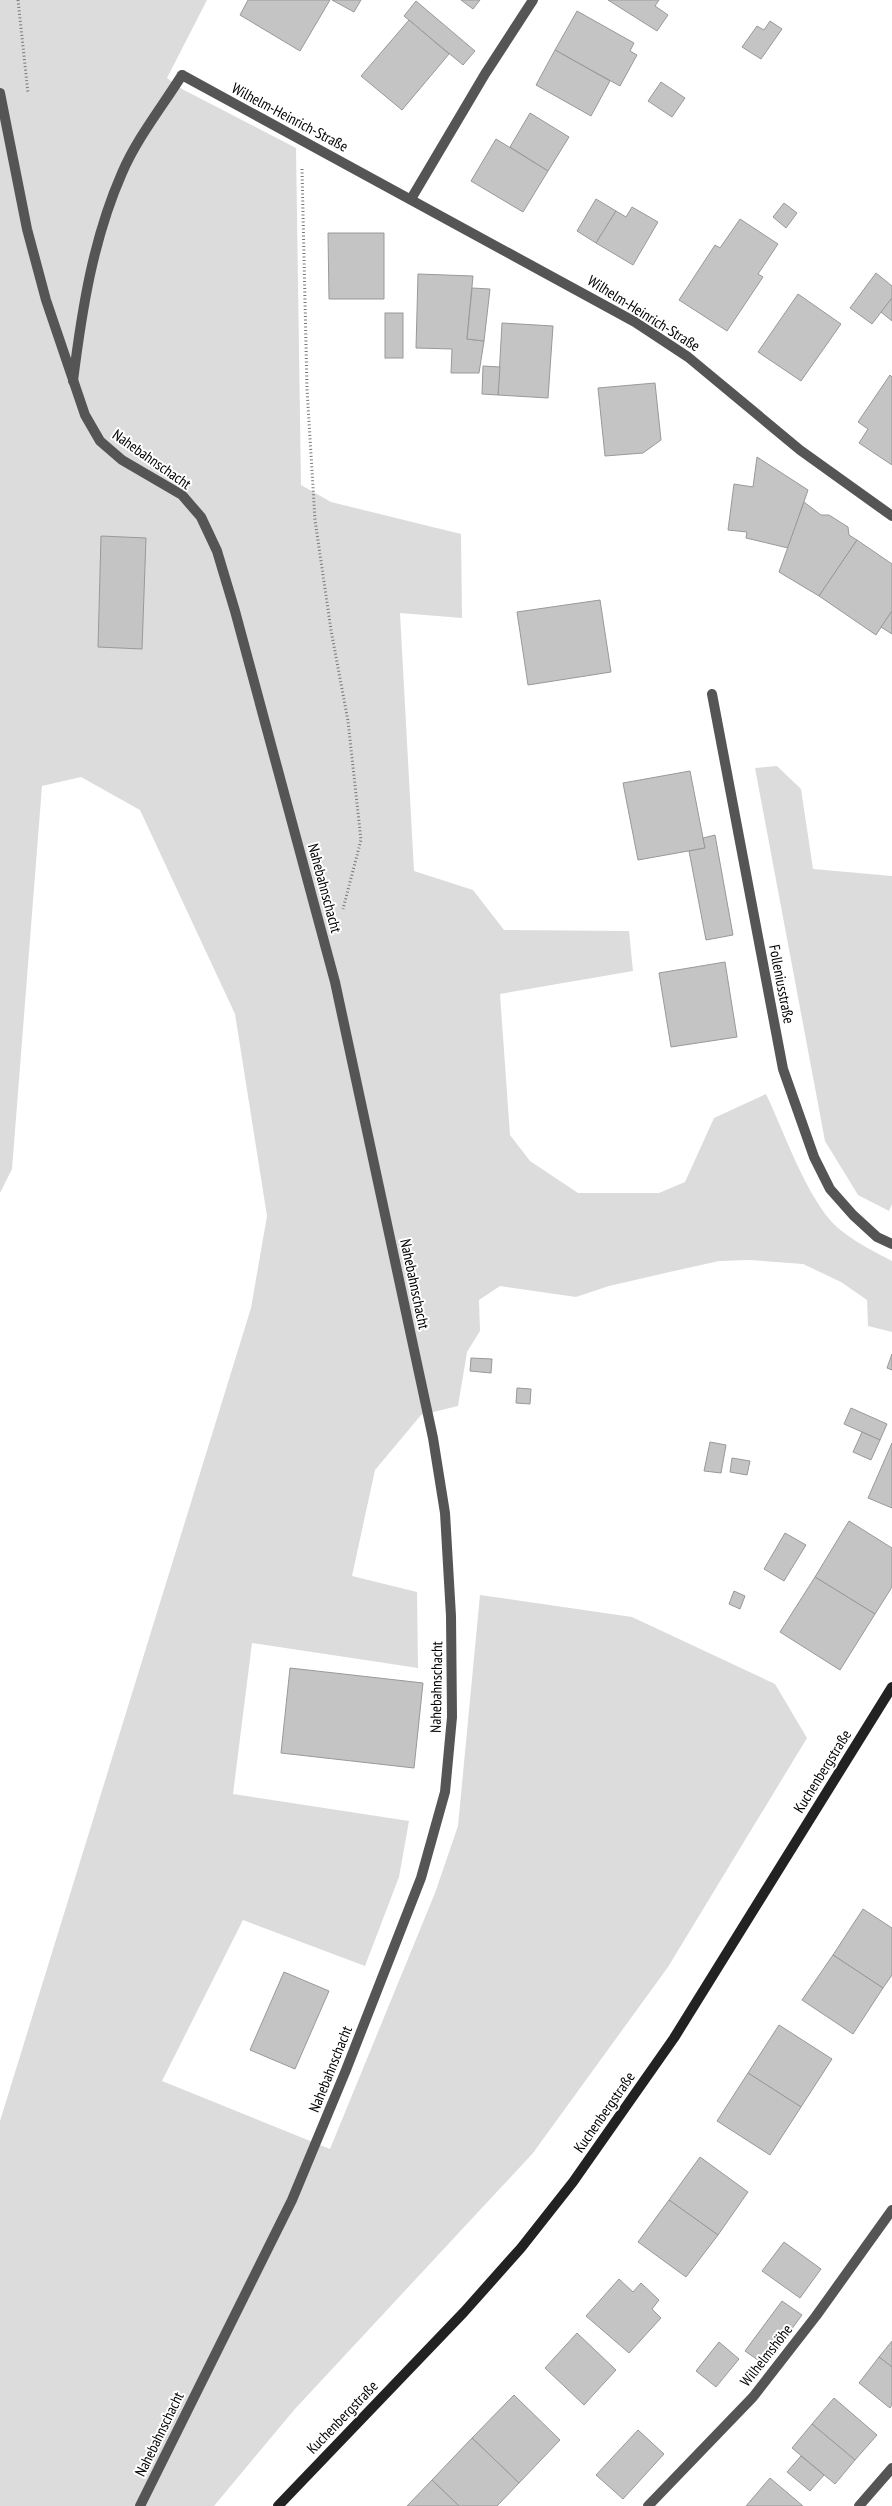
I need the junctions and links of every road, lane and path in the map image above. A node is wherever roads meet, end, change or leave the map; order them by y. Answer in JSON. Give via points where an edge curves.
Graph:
{"nodes":[{"id":1,"x":18,"y":0,"type":"edge"},
{"id":2,"x":533,"y":0,"type":"edge"},
{"id":3,"x":0,"y":93,"type":"edge"},
{"id":4,"x":5,"y":113,"type":"junction"},
{"id":5,"x":302,"y":140,"type":"junction"},
{"id":6,"x":411,"y":199,"type":"junction"},
{"id":7,"x":73,"y":384,"type":"junction"},
{"id":8,"x":892,"y":516,"type":"edge"},
{"id":9,"x":712,"y":694,"type":"dead end"},
{"id":10,"x":342,"y":917,"type":"dead end"},
{"id":11,"x":892,"y":1244,"type":"edge"},
{"id":12,"x":892,"y":1687,"type":"edge"},
{"id":13,"x":892,"y":2210,"type":"edge"},
{"id":14,"x":892,"y":2468,"type":"edge"},
{"id":15,"x":140,"y":2506,"type":"edge"},
{"id":16,"x":278,"y":2506,"type":"edge"},
{"id":17,"x":648,"y":2506,"type":"edge"},
{"id":18,"x":859,"y":2506,"type":"edge"}],
"edges":[{"from":1,"to":4,"type":"path","via":[[29,102]]},
{"from":2,"to":6,"type":"street"},
{"from":3,"to":4,"type":"street","name":"Nahebahnschacht"},
{"from":4,"to":7,"type":"street","name":"Nahebahnschacht","via":[[27,229]]},
{"from":5,"to":6,"type":"street","name":"Wilhelm-Heinrich-Straße"},
{"from":5,"to":7,"type":"street","name":"Wilhelm-Heinrich-Straße","via":[[182,76],[122,172],[103,224],[88,279]]},
{"from":5,"to":10,"type":"path","via":[[307,379],[315,520],[348,721],[361,840]]},
{"from":6,"to":8,"type":"street","name":"Wilhelm-Heinrich-Straße","via":[[567,283],[688,357],[800,450]]},
{"from":7,"to":15,"type":"street","name":"Nahebahnschacht","via":[[100,441],[122,460],[182,495],[201,517],[217,551],[335,982],[434,1438],[445,1513],[452,1616],[452,1717],[444,1792],[421,1878],[292,2200]]},
{"from":9,"to":11,"type":"street","name":"Folleniusstraße","via":[[782,1069],[814,1157],[830,1189],[876,1237]]},
{"from":12,"to":16,"type":"main road","name":"Kuchenbergstraße","via":[[674,2038],[573,2182],[522,2248]]},
{"from":13,"to":17,"type":"street","name":"Wilhelmshöhe","via":[[753,2397]]},
{"from":14,"to":18,"type":"street"}]}
